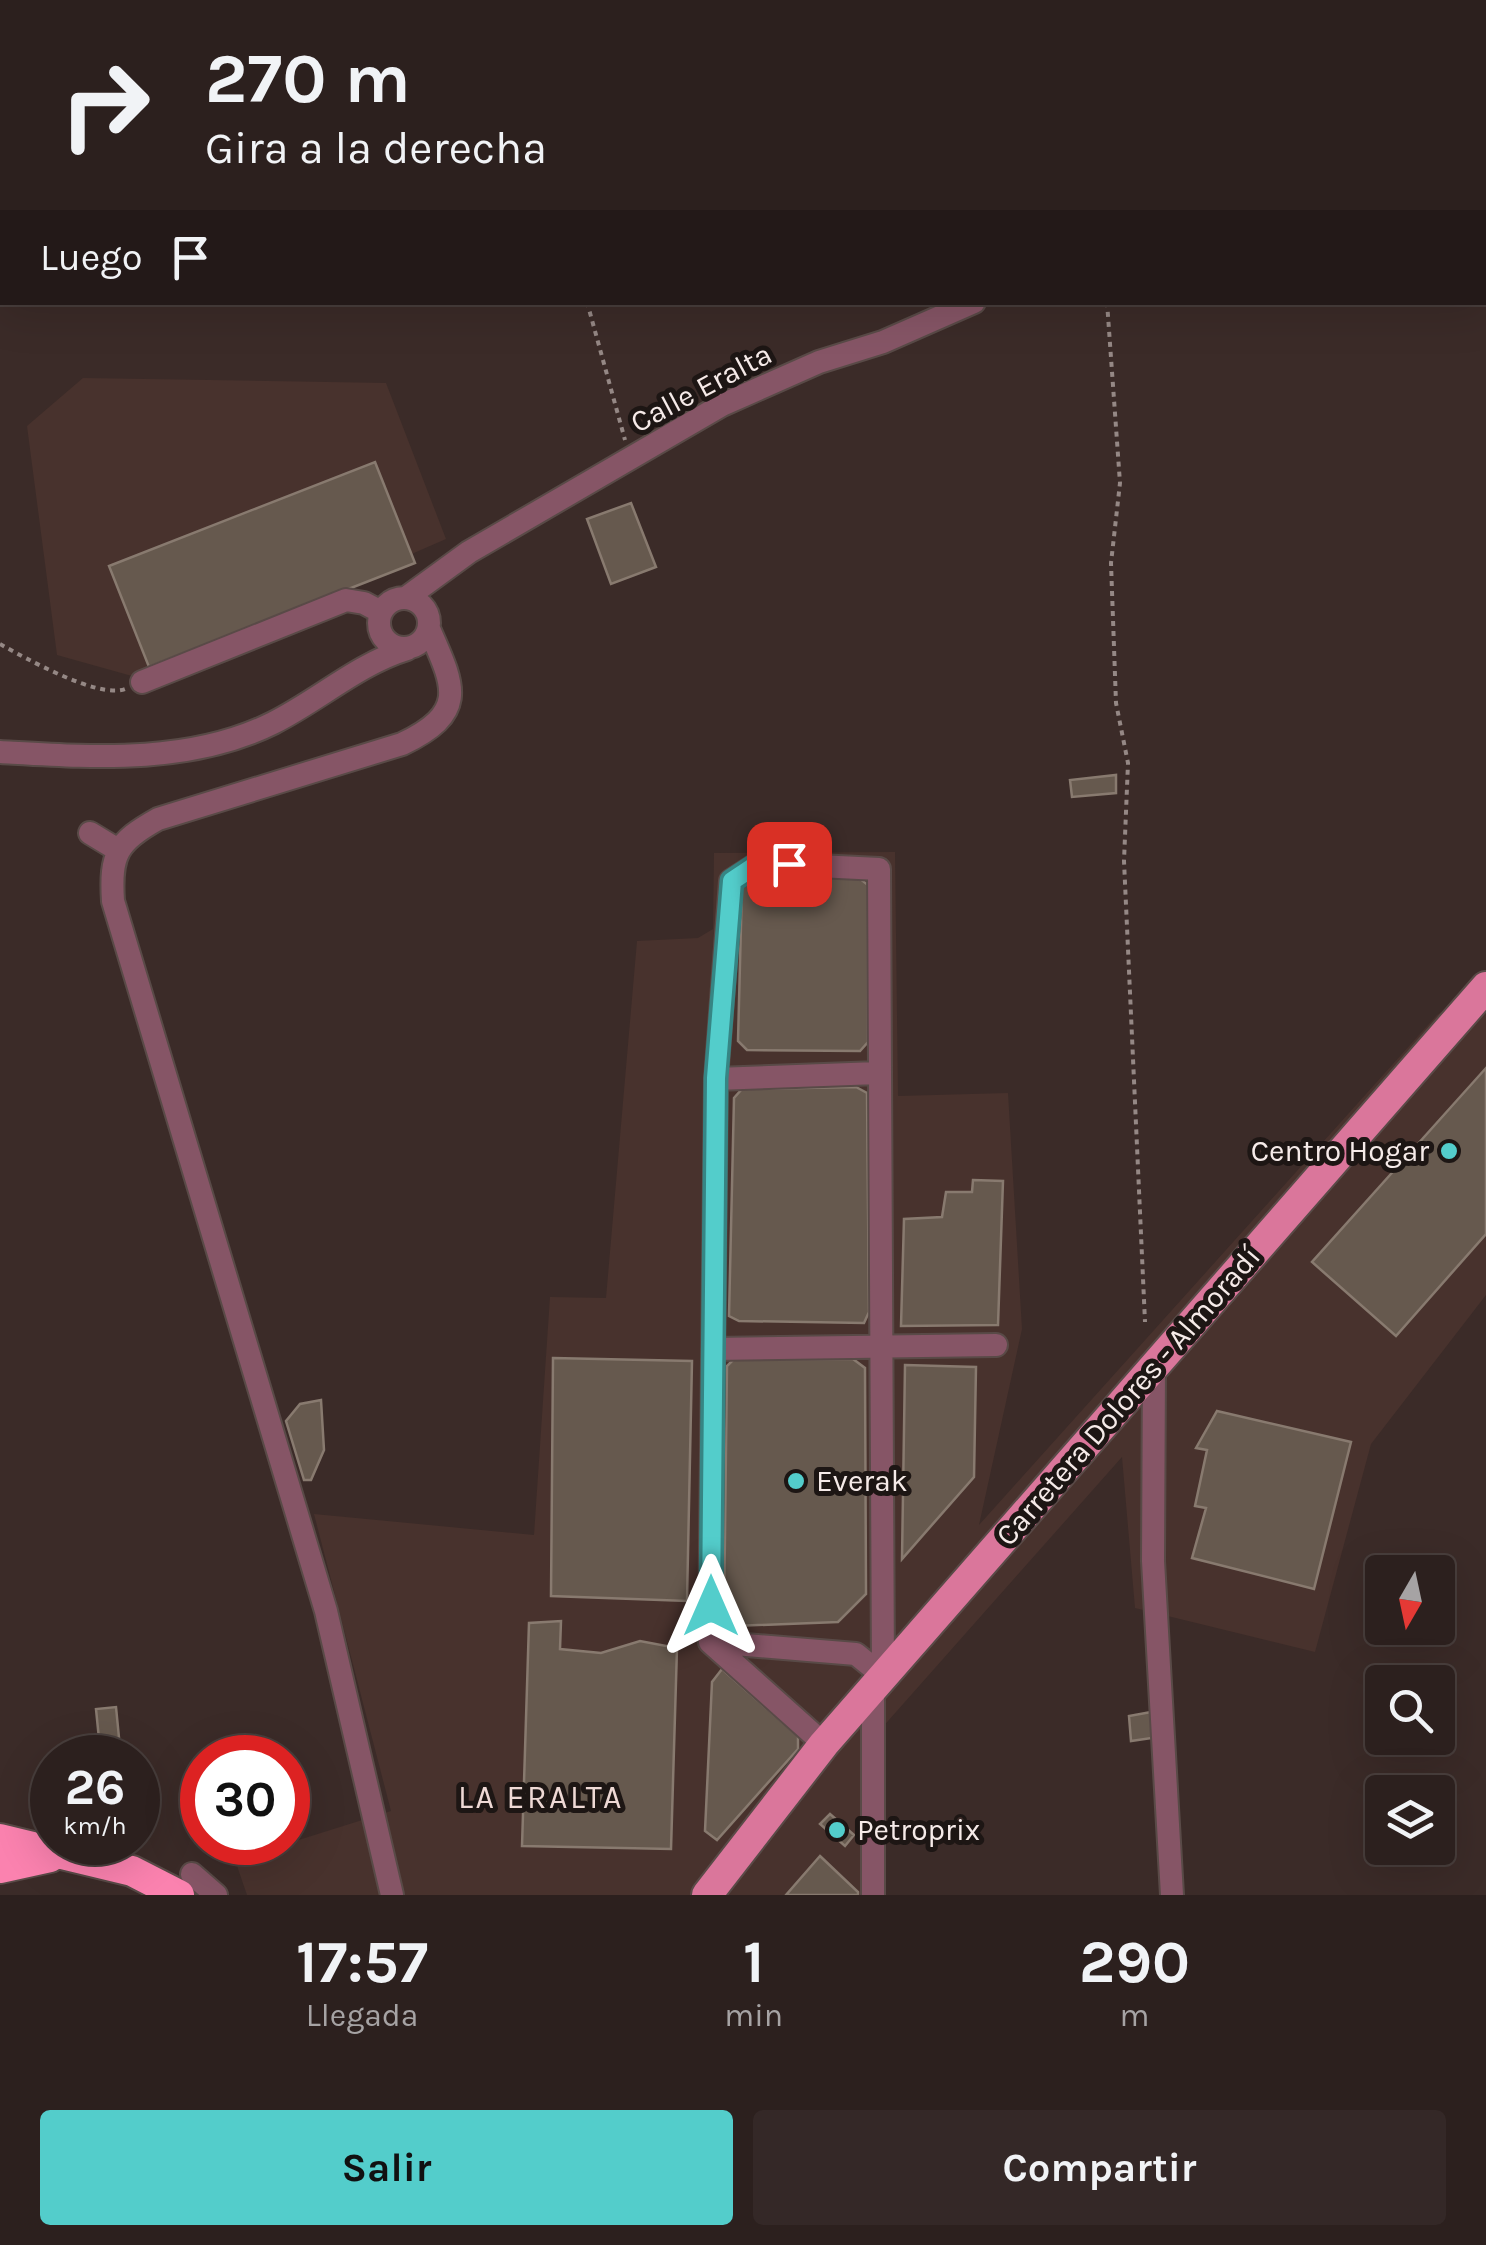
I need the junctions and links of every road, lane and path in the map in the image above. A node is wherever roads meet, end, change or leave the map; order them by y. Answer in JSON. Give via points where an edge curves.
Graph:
{"nodes":[{"id":1,"x":588,"y":305,"type":"edge"},
{"id":2,"x":967,"y":305,"type":"edge"},
{"id":3,"x":1107,"y":305,"type":"edge"},
{"id":4,"x":631,"y":459,"type":"junction"},
{"id":5,"x":469,"y":552,"type":"junction"},
{"id":6,"x":406,"y":598,"type":"junction"},
{"id":7,"x":380,"y":620,"type":"junction"},
{"id":8,"x":429,"y":625,"type":"junction"},
{"id":9,"x":0,"y":644,"type":"edge"},
{"id":10,"x":409,"y":648,"type":"junction"},
{"id":11,"x":448,"y":673,"type":"junction"},
{"id":12,"x":142,"y":682,"type":"joint"},
{"id":13,"x":342,"y":682,"type":"junction"},
{"id":14,"x":3,"y":752,"type":"edge"},
{"id":15,"x":90,"y":834,"type":"dead end"},
{"id":16,"x":118,"y":850,"type":"junction"},
{"id":17,"x":1486,"y":988,"type":"edge"},
{"id":18,"x":878,"y":1072,"type":"junction"},
{"id":19,"x":716,"y":1078,"type":"junction"},
{"id":20,"x":1145,"y":1322,"type":"dead end"},
{"id":21,"x":996,"y":1345,"type":"dead end"},
{"id":22,"x":882,"y":1347,"type":"junction"},
{"id":23,"x":713,"y":1349,"type":"junction"},
{"id":24,"x":1154,"y":1366,"type":"junction"},
{"id":25,"x":710,"y":1642,"type":"junction"},
{"id":26,"x":878,"y":1682,"type":"junction"},
{"id":27,"x":824,"y":1744,"type":"junction"},
{"id":28,"x":772,"y":1806,"type":"junction"},
{"id":29,"x":0,"y":1839,"type":"edge"},
{"id":30,"x":30,"y":1847,"type":"edge"},
{"id":31,"x":30,"y":1860,"type":"edge"},
{"id":32,"x":104,"y":1865,"type":"edge"},
{"id":33,"x":0,"y":1868,"type":"edge"},
{"id":34,"x":186,"y":1885,"type":"edge"},
{"id":35,"x":216,"y":1895,"type":"edge"},
{"id":36,"x":392,"y":1895,"type":"edge"},
{"id":37,"x":685,"y":1895,"type":"edge"},
{"id":38,"x":707,"y":1895,"type":"edge"},
{"id":39,"x":874,"y":1895,"type":"edge"},
{"id":40,"x":1172,"y":1895,"type":"edge"}],
"edges":[{"from":1,"to":4,"type":"path"},
{"from":2,"to":4,"type":"street","name":"Calle Eralta","via":[[769,383]]},
{"from":3,"to":20,"type":"path","via":[[1120,483],[1111,580],[1116,703],[1128,762],[1124,861]]},
{"from":4,"to":5,"type":"street","name":"Calle Eralta"},
{"from":5,"to":6,"type":"street"},
{"from":5,"to":8,"type":"street","via":[[434,594]]},
{"from":6,"to":7,"type":"street","via":[[391,601]]},
{"from":6,"to":8,"type":"street","via":[[419,603]]},
{"from":7,"to":10,"type":"street","via":[[392,646]]},
{"from":7,"to":12,"type":"street","via":[[364,603],[346,600]]},
{"from":7,"to":13,"type":"street"},
{"from":8,"to":10,"type":"street","via":[[423,641]]},
{"from":8,"to":11,"type":"street"},
{"from":9,"to":12,"type":"path","via":[[38,666],[116,692]]},
{"from":10,"to":11,"type":"street"},
{"from":10,"to":13,"type":"street","via":[[382,656]]},
{"from":11,"to":16,"type":"street","via":[[447,712],[423,734],[158,820],[129,835]]},
{"from":13,"to":14,"type":"street","via":[[268,726],[200,748],[116,756]]},
{"from":15,"to":16,"type":"street"},
{"from":16,"to":36,"type":"street","via":[[111,875],[114,901],[326,1611]]},
{"from":17,"to":24,"type":"main road","name":"Carretera Dolores - Almoradí"},
{"from":18,"to":19,"type":"street"},
{"from":18,"to":19,"type":"street","via":[[880,869],[759,863],[732,881]]},
{"from":18,"to":22,"type":"street"},
{"from":19,"to":23,"type":"street"},
{"from":21,"to":22,"type":"street"},
{"from":22,"to":23,"type":"street"},
{"from":22,"to":26,"type":"street"},
{"from":23,"to":25,"type":"street"},
{"from":24,"to":26,"type":"main road","name":"Carretera Dolores - Almoradí"},
{"from":24,"to":40,"type":"street","via":[[1153,1561]]},
{"from":25,"to":26,"type":"street","via":[[856,1654]]},
{"from":25,"to":27,"type":"street"},
{"from":26,"to":27,"type":"main road","name":"Carretera Dolores - Almoradí"},
{"from":26,"to":39,"type":"street"},
{"from":27,"to":28,"type":"main road","name":"Carretera Dolores - Almoradí"},
{"from":28,"to":37,"type":"main road","name":"Carretera Dolores - Almoradí"},
{"from":28,"to":38,"type":"main road","name":"Carretera Dolores - Almoradí"},
{"from":29,"to":30,"type":"highway"},
{"from":31,"to":33,"type":"highway"},
{"from":32,"to":34,"type":"highway"},
{"from":34,"to":35,"type":"street"}]}
